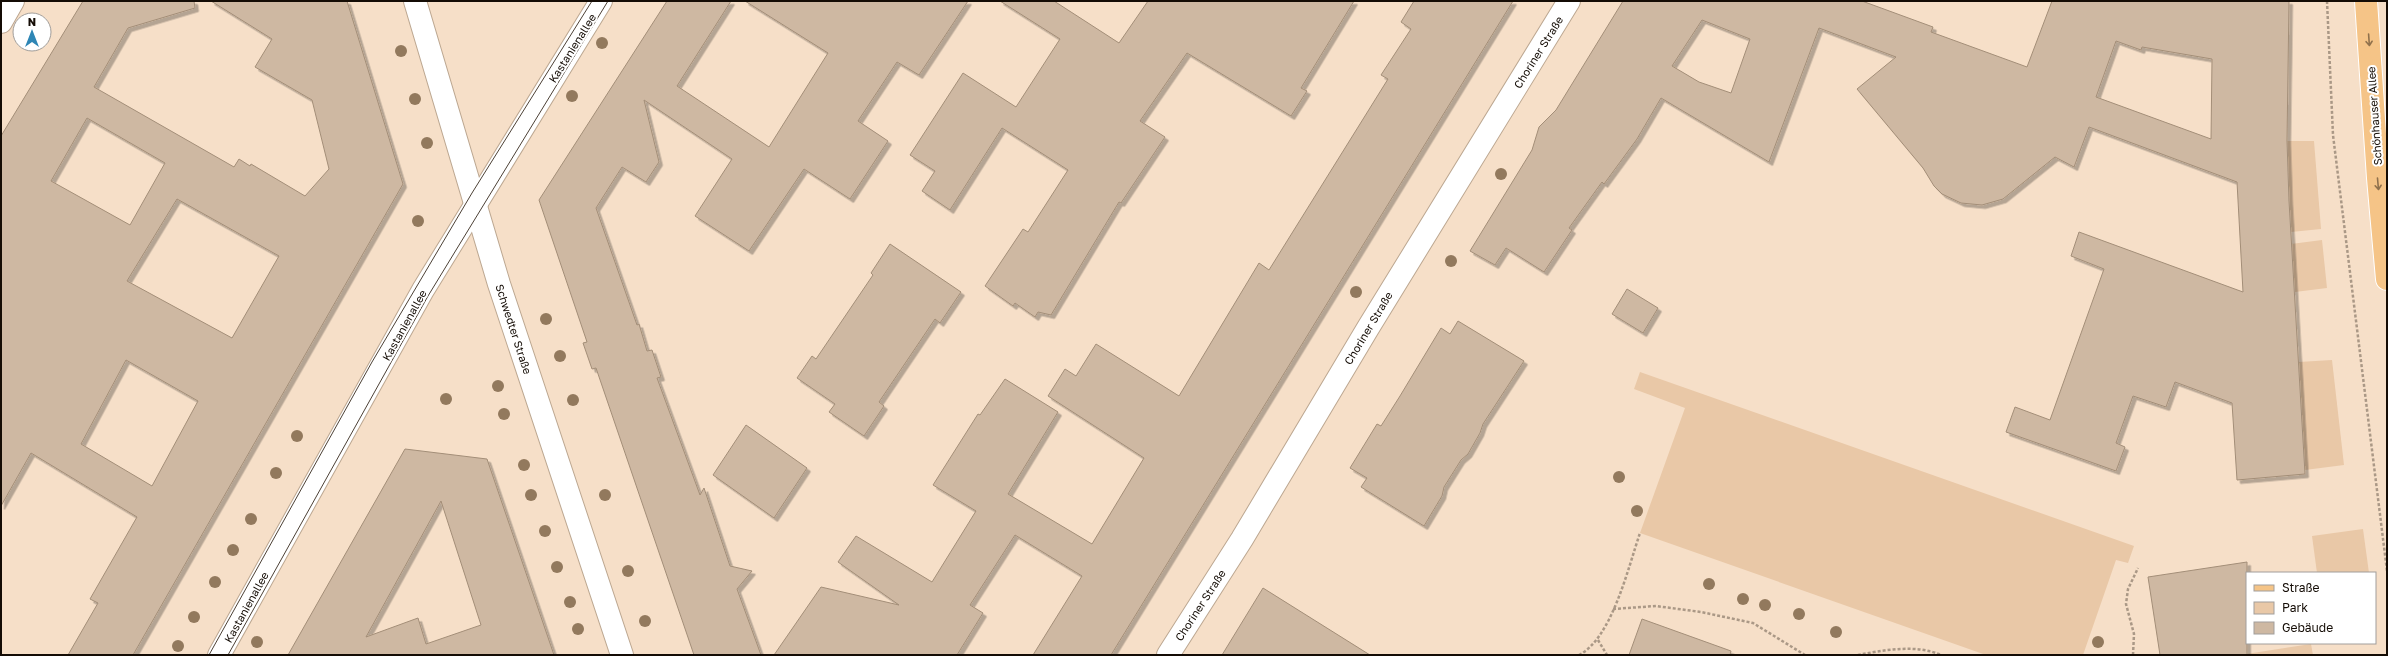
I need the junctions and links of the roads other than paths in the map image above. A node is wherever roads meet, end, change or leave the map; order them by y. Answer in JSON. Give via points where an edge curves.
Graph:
{"nodes":[{"id":1,"x":13,"y":1,"type":"edge"},
{"id":2,"x":415,"y":1,"type":"edge"},
{"id":3,"x":601,"y":1,"type":"edge"},
{"id":4,"x":1569,"y":1,"type":"edge"},
{"id":5,"x":2366,"y":1,"type":"edge"},
{"id":6,"x":1,"y":22,"type":"edge"},
{"id":7,"x":476,"y":204,"type":"junction"},
{"id":8,"x":2387,"y":279,"type":"edge"},
{"id":9,"x":219,"y":655,"type":"edge"},
{"id":10,"x":622,"y":655,"type":"edge"},
{"id":11,"x":1168,"y":655,"type":"edge"}],
"edges":[{"from":1,"to":6,"type":"street"},
{"from":2,"to":7,"type":"street","name":"Schwedter Straße"},
{"from":3,"to":7,"type":"street","name":"Kastanienallee"},
{"from":4,"to":11,"type":"street","name":"Choriner Straße","via":[[1242,539]]},
{"from":5,"to":8,"type":"main road","name":"Schönhauser Allee","one_way":true},
{"from":7,"to":9,"type":"street","name":"Kastanienallee","via":[[423,290]]},
{"from":7,"to":10,"type":"street","name":"Schwedter Straße","via":[[529,378]]}]}
